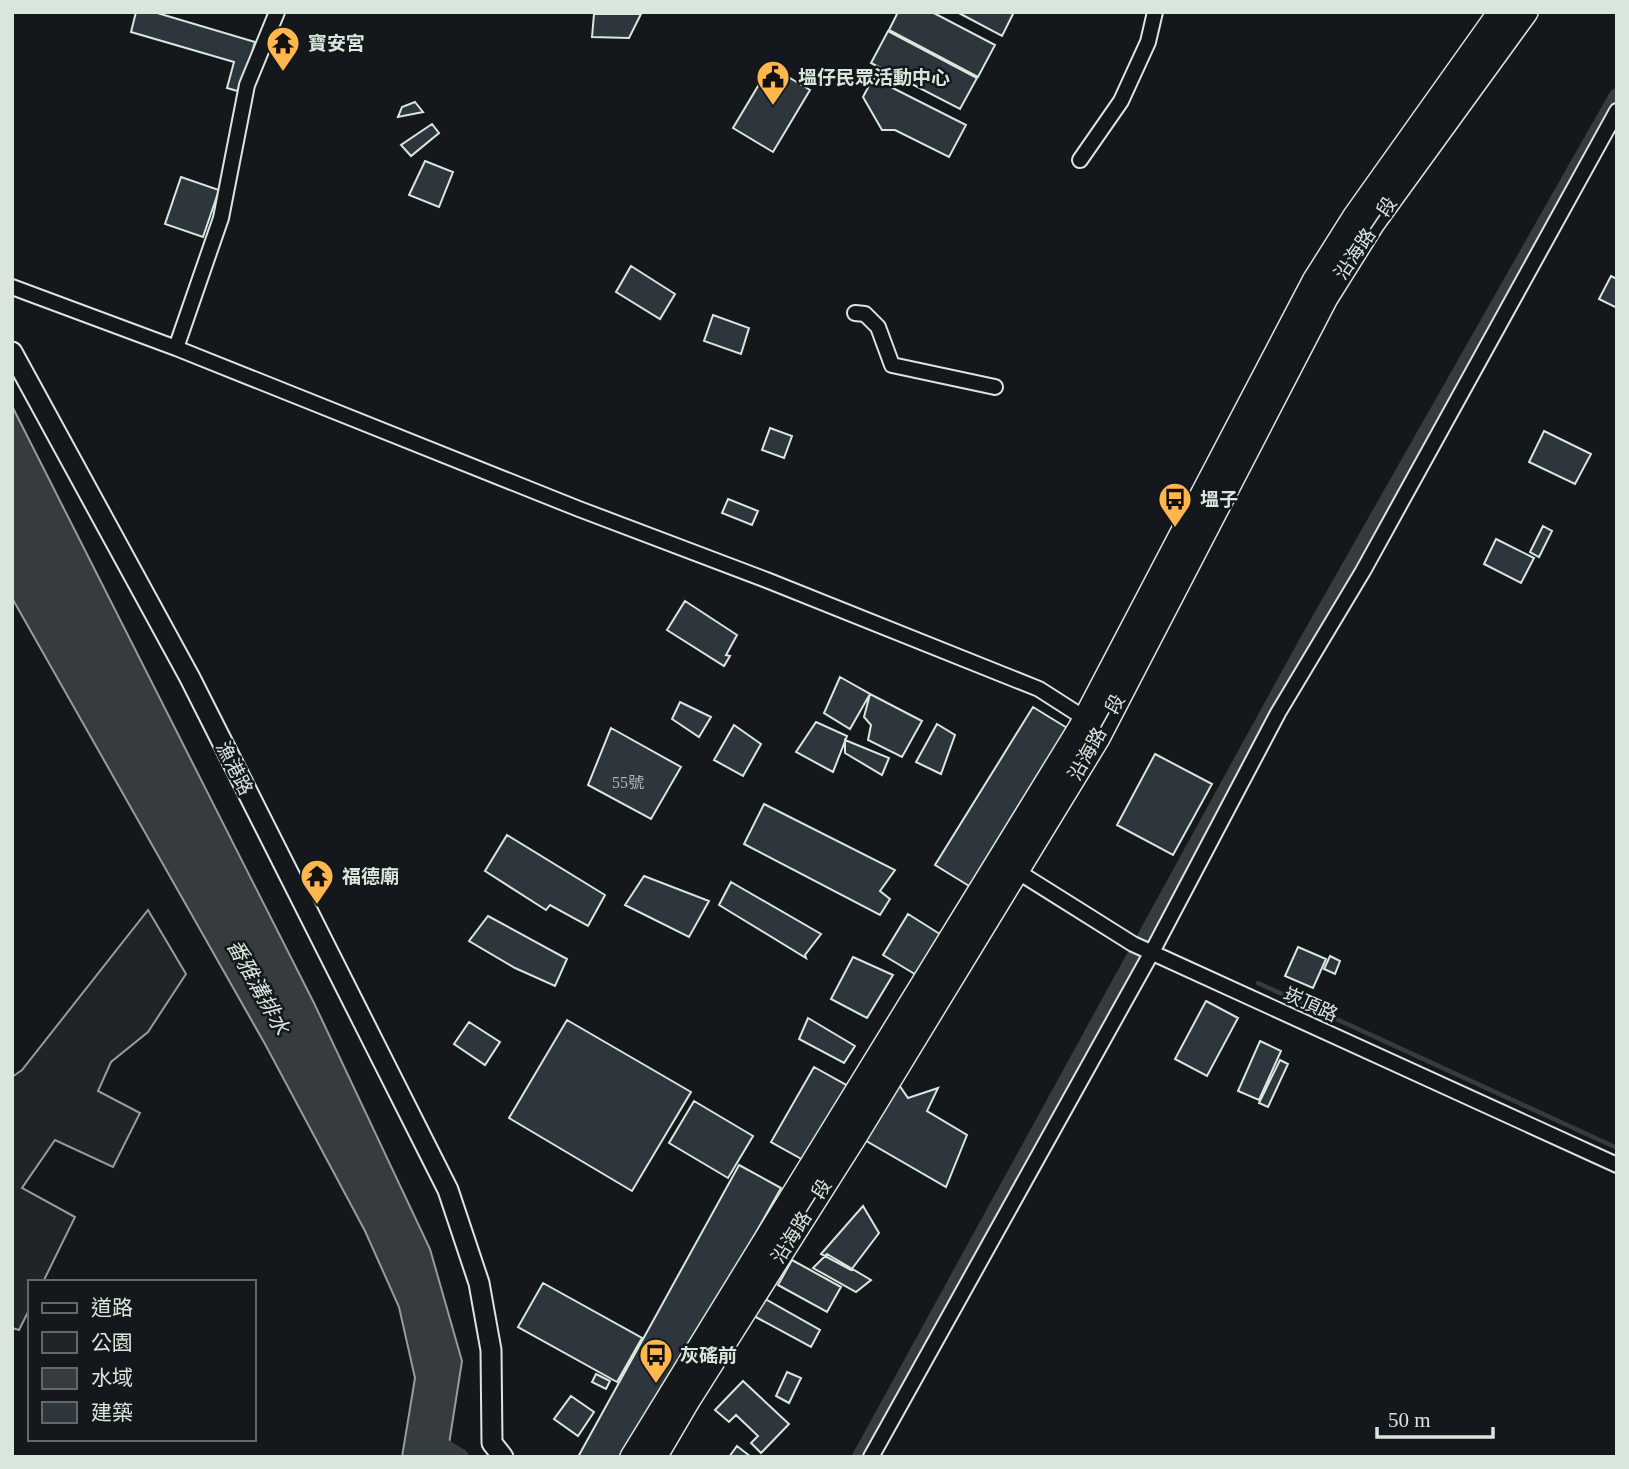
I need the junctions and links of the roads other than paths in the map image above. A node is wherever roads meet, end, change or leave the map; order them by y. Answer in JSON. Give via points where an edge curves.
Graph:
{"nodes":[{"id":1,"x":277,"y":12,"type":"edge"},
{"id":2,"x":1155,"y":12,"type":"edge"},
{"id":3,"x":1500,"y":12,"type":"edge"},
{"id":4,"x":1526,"y":12,"type":"edge"},
{"id":5,"x":1617,"y":111,"type":"edge"},
{"id":6,"x":1080,"y":160,"type":"dead end"},
{"id":7,"x":12,"y":287,"type":"edge"},
{"id":8,"x":855,"y":313,"type":"dead end"},
{"id":9,"x":176,"y":348,"type":"junction"},
{"id":10,"x":12,"y":352,"type":"edge"},
{"id":11,"x":995,"y":387,"type":"dead end"},
{"id":12,"x":1094,"y":724,"type":"junction"},
{"id":13,"x":1008,"y":865,"type":"junction"},
{"id":14,"x":1152,"y":952,"type":"junction"},
{"id":15,"x":1617,"y":1165,"type":"edge"},
{"id":16,"x":779,"y":1239,"type":"junction"},
{"id":17,"x":503,"y":1457,"type":"edge"},
{"id":18,"x":632,"y":1457,"type":"edge"},
{"id":19,"x":655,"y":1457,"type":"edge"},
{"id":20,"x":871,"y":1457,"type":"edge"}],
"edges":[{"from":1,"to":9,"type":"street","via":[[247,85],[220,218]]},
{"from":2,"to":6,"type":"street","via":[[1148,42],[1121,101]]},
{"from":3,"to":12,"type":"main road","name":"沿海路一段","via":[[1314,281]]},
{"from":4,"to":12,"type":"main road","name":"沿海路一段","via":[[1373,223],[1326,298]]},
{"from":5,"to":14,"type":"street","via":[[1363,571],[1278,713]]},
{"from":7,"to":9,"type":"street"},
{"from":8,"to":11,"type":"street","via":[[865,314],[878,327],[892,365]]},
{"from":9,"to":12,"type":"street","via":[[1039,690]]},
{"from":10,"to":17,"type":"street","name":"漁港路","via":[[190,678],[447,1190],[479,1283],[491,1350],[492,1443]]},
{"from":12,"to":13,"type":"main road","name":"沿海路一段"},
{"from":13,"to":14,"type":"street","name":"崁頂路"},
{"from":13,"to":16,"type":"main road","name":"沿海路一段"},
{"from":14,"to":15,"type":"street","name":"崁頂路"},
{"from":14,"to":20,"type":"street"},
{"from":16,"to":18,"type":"main road","name":"沿海路一段"},
{"from":16,"to":19,"type":"main road","name":"沿海路一段"}]}
